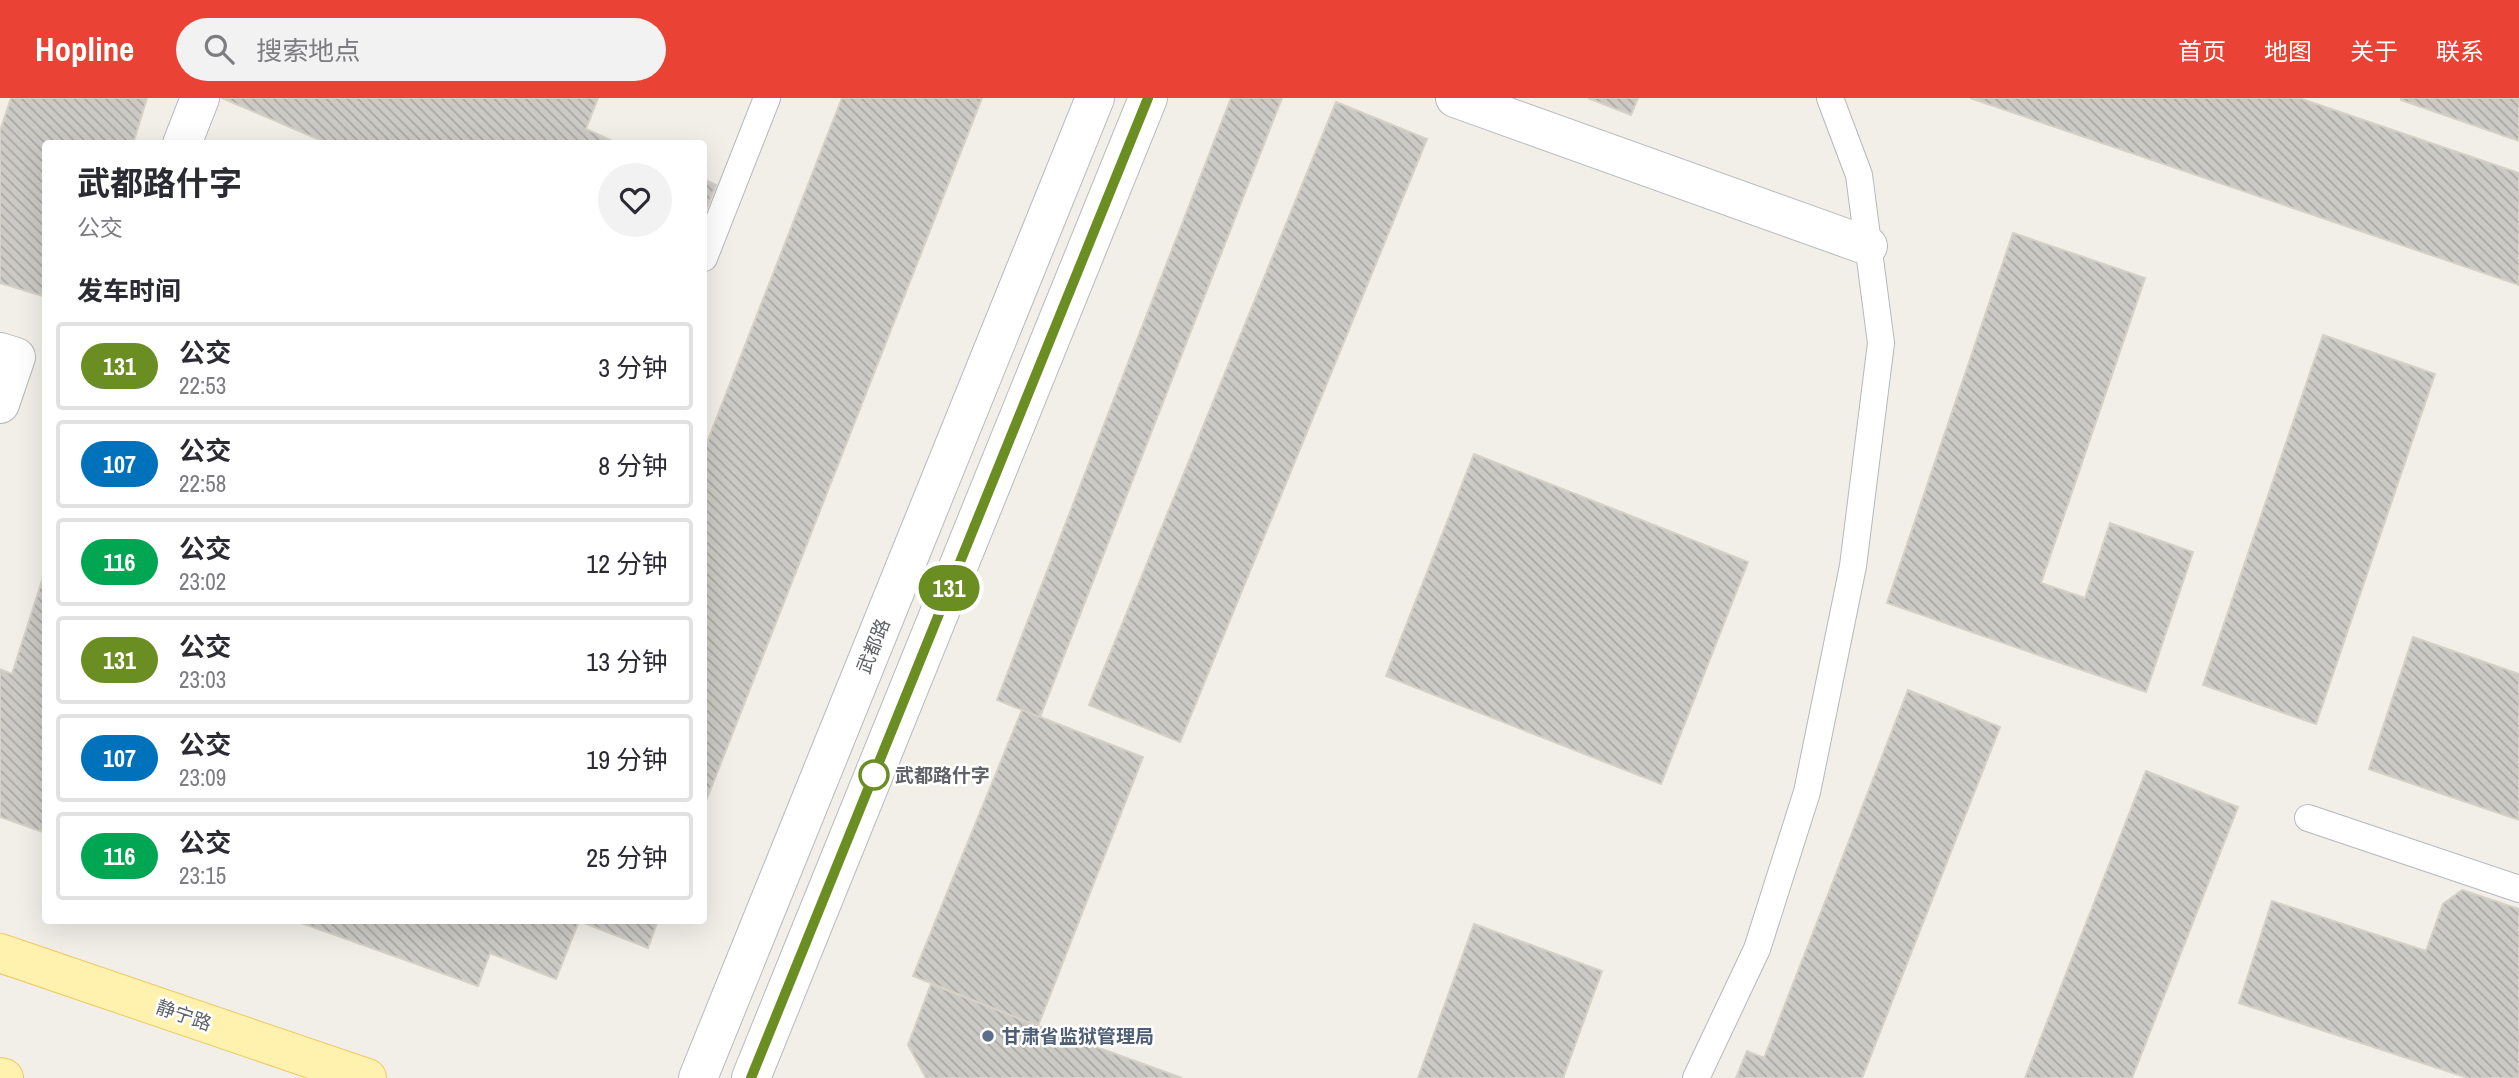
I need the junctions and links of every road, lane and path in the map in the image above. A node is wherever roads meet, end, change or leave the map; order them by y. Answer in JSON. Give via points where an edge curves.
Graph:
{"nodes":[{"id":1,"x":200,"y":98,"type":"edge"},
{"id":2,"x":767,"y":98,"type":"edge"},
{"id":3,"x":1095,"y":98,"type":"edge"},
{"id":4,"x":1148,"y":98,"type":"edge"},
{"id":5,"x":1455,"y":98,"type":"edge"},
{"id":6,"x":1830,"y":98,"type":"edge"},
{"id":7,"x":1494,"y":104,"type":"edge"},
{"id":8,"x":184,"y":140,"type":"edge"},
{"id":9,"x":1868,"y":246,"type":"junction"},
{"id":10,"x":707,"y":250,"type":"edge"},
{"id":11,"x":21,"y":359,"type":"edge"},
{"id":12,"x":0,"y":404,"type":"edge"},
{"id":13,"x":2308,"y":818,"type":"dead end"},
{"id":14,"x":2519,"y":889,"type":"edge"},
{"id":15,"x":0,"y":953,"type":"edge"},
{"id":16,"x":367,"y":1078,"type":"edge"},
{"id":17,"x":698,"y":1078,"type":"edge"},
{"id":18,"x":751,"y":1078,"type":"edge"},
{"id":19,"x":1696,"y":1078,"type":"edge"}],
"edges":[{"from":1,"to":8,"type":"main road"},
{"from":2,"to":10,"type":"lane"},
{"from":3,"to":17,"type":"main road","name":"武都路"},
{"from":4,"to":18,"type":"main road"},
{"from":5,"to":7,"type":"main road"},
{"from":6,"to":9,"type":"lane","via":[[1858,175]]},
{"from":7,"to":9,"type":"main road"},
{"from":9,"to":19,"type":"lane","via":[[1881,343],[1853,566],[1810,779],[1757,949]]},
{"from":11,"to":12,"type":"main road"},
{"from":13,"to":14,"type":"lane"},
{"from":15,"to":16,"type":"main road","name":"静宁路"}]}
